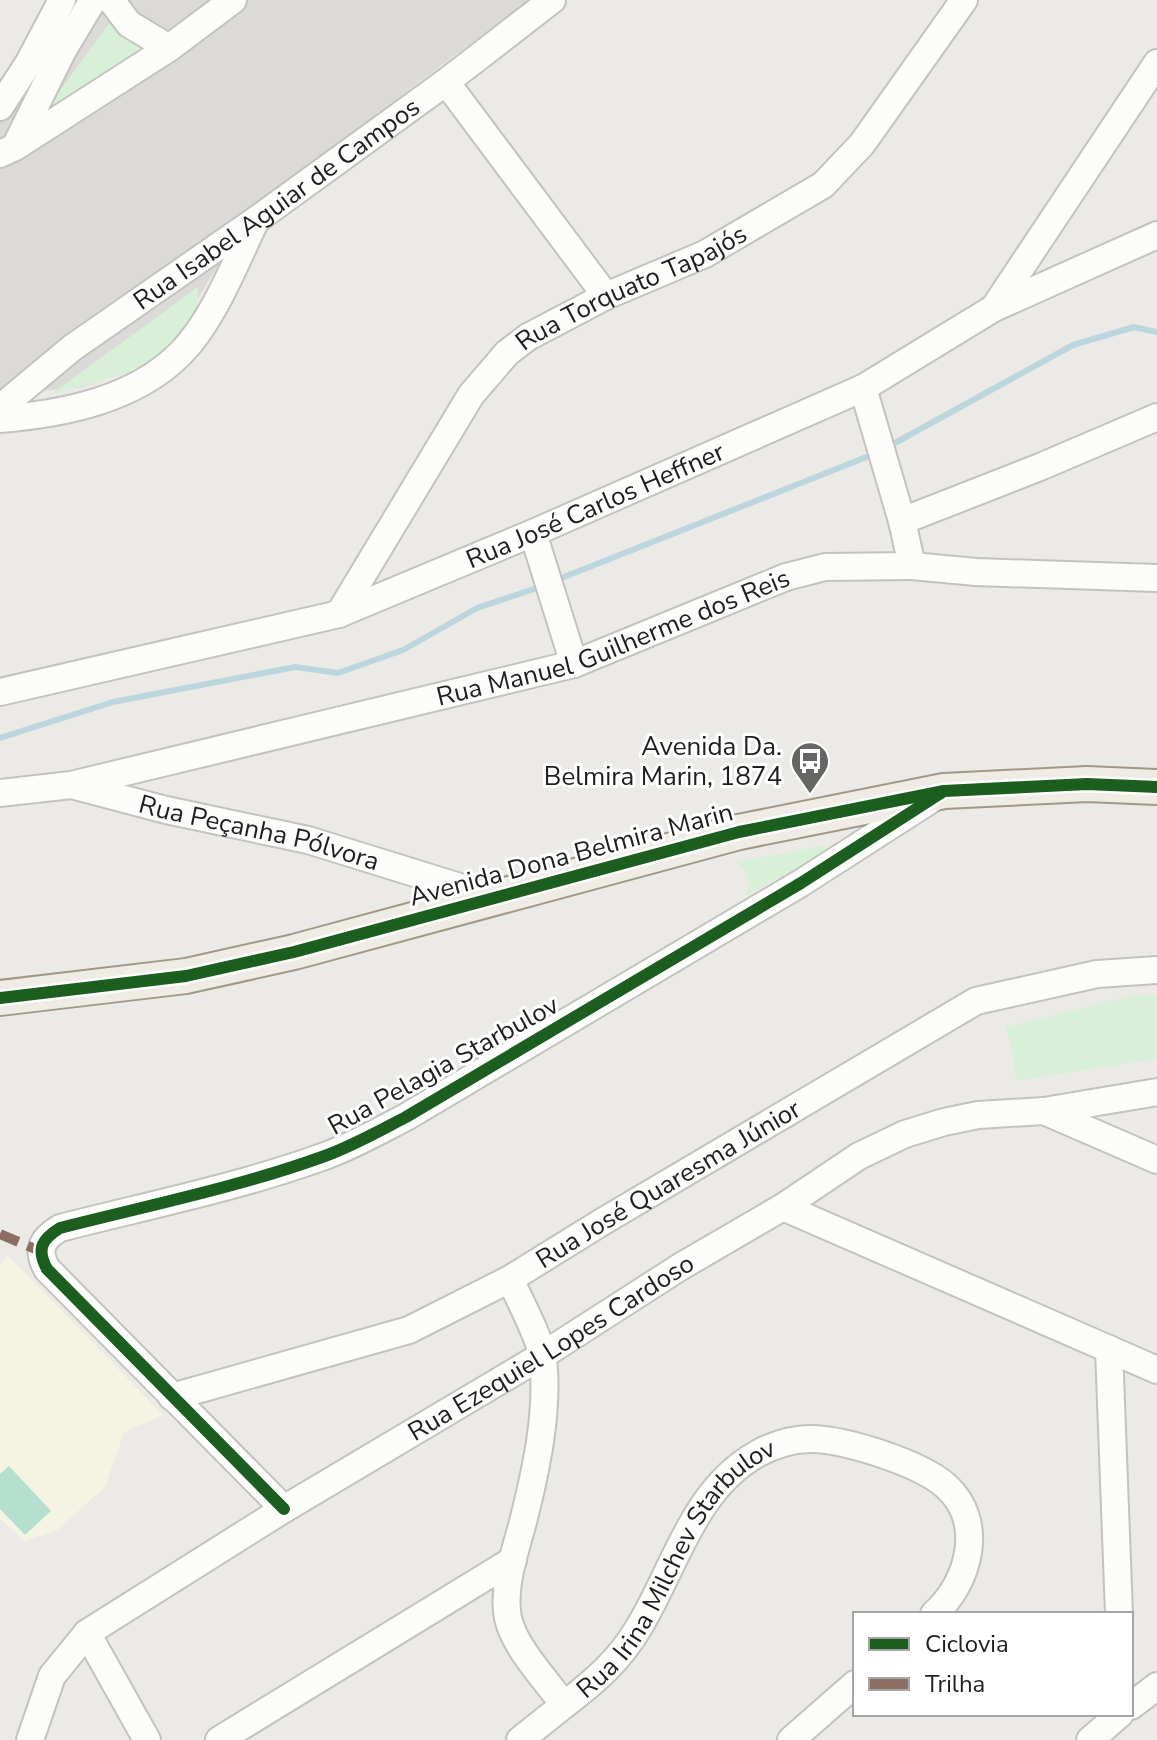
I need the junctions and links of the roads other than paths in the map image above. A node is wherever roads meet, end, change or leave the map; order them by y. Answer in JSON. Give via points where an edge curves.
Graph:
{"nodes":[{"id":1,"x":62,"y":0,"type":"edge"},
{"id":2,"x":93,"y":0,"type":"edge"},
{"id":3,"x":111,"y":0,"type":"edge"},
{"id":4,"x":233,"y":0,"type":"edge"},
{"id":5,"x":552,"y":0,"type":"edge"},
{"id":6,"x":964,"y":0,"type":"edge"},
{"id":7,"x":169,"y":48,"type":"junction"},
{"id":8,"x":1157,"y":63,"type":"edge"},
{"id":9,"x":446,"y":82,"type":"junction"},
{"id":10,"x":3,"y":92,"type":"edge"},
{"id":11,"x":8,"y":150,"type":"edge"},
{"id":12,"x":256,"y":220,"type":"junction"},
{"id":13,"x":1157,"y":235,"type":"edge"},
{"id":14,"x":606,"y":296,"type":"junction"},
{"id":15,"x":994,"y":308,"type":"junction"},
{"id":16,"x":863,"y":388,"type":"junction"},
{"id":17,"x":0,"y":408,"type":"edge"},
{"id":18,"x":1157,"y":417,"type":"edge"},
{"id":19,"x":0,"y":419,"type":"edge"},
{"id":20,"x":902,"y":521,"type":"junction"},
{"id":21,"x":533,"y":533,"type":"junction"},
{"id":22,"x":912,"y":566,"type":"junction"},
{"id":23,"x":1157,"y":578,"type":"edge"},
{"id":24,"x":339,"y":614,"type":"junction"},
{"id":25,"x":574,"y":664,"type":"junction"},
{"id":26,"x":0,"y":692,"type":"edge"},
{"id":27,"x":71,"y":785,"type":"junction"},
{"id":28,"x":1157,"y":787,"type":"edge"},
{"id":29,"x":944,"y":791,"type":"junction"},
{"id":30,"x":0,"y":793,"type":"edge"},
{"id":31,"x":492,"y":897,"type":"junction"},
{"id":32,"x":1157,"y":970,"type":"edge"},
{"id":33,"x":0,"y":998,"type":"edge"},
{"id":34,"x":1157,"y":1092,"type":"edge"},
{"id":35,"x":1044,"y":1111,"type":"junction"},
{"id":36,"x":1157,"y":1160,"type":"edge"},
{"id":37,"x":783,"y":1207,"type":"junction"},
{"id":38,"x":510,"y":1279,"type":"junction"},
{"id":39,"x":1109,"y":1349,"type":"junction"},
{"id":40,"x":543,"y":1355,"type":"junction"},
{"id":41,"x":1157,"y":1370,"type":"edge"},
{"id":42,"x":172,"y":1397,"type":"junction"},
{"id":43,"x":284,"y":1509,"type":"junction"},
{"id":44,"x":513,"y":1560,"type":"junction"},
{"id":45,"x":936,"y":1612,"type":"edge"},
{"id":46,"x":1119,"y":1612,"type":"edge"},
{"id":47,"x":87,"y":1633,"type":"junction"},
{"id":48,"x":853,"y":1686,"type":"edge"},
{"id":49,"x":1157,"y":1686,"type":"edge"},
{"id":50,"x":1133,"y":1704,"type":"edge"},
{"id":51,"x":564,"y":1705,"type":"junction"},
{"id":52,"x":1118,"y":1716,"type":"edge"},
{"id":53,"x":30,"y":1740,"type":"edge"},
{"id":54,"x":147,"y":1740,"type":"edge"},
{"id":55,"x":219,"y":1740,"type":"edge"},
{"id":56,"x":520,"y":1740,"type":"edge"},
{"id":57,"x":791,"y":1740,"type":"edge"},
{"id":58,"x":1090,"y":1740,"type":"edge"}],
"edges":[{"from":1,"to":10,"type":"street"},
{"from":2,"to":11,"type":"street"},
{"from":3,"to":7,"type":"street","via":[[129,24]]},
{"from":4,"to":7,"type":"street"},
{"from":5,"to":9,"type":"street","name":"Rua Isabel Aguiar de Campos"},
{"from":6,"to":14,"type":"street","name":"Rua Torquato Tapajós","via":[[862,144],[823,185],[705,254]]},
{"from":7,"to":11,"type":"street"},
{"from":8,"to":15,"type":"street"},
{"from":9,"to":12,"type":"street","name":"Rua Isabel Aguiar de Campos"},
{"from":9,"to":14,"type":"street"},
{"from":12,"to":17,"type":"street","name":"Rua Isabel Aguiar de Campos","via":[[72,348]]},
{"from":12,"to":19,"type":"street","via":[[203,323],[181,353],[148,380],[69,410]]},
{"from":13,"to":15,"type":"street","name":"Rua José Carlos Heffner"},
{"from":14,"to":24,"type":"street","name":"Rua Torquato Tapajós","via":[[528,337],[488,372]]},
{"from":15,"to":16,"type":"street","name":"Rua José Carlos Heffner"},
{"from":16,"to":20,"type":"street"},
{"from":16,"to":21,"type":"street","name":"Rua José Carlos Heffner"},
{"from":18,"to":20,"type":"street"},
{"from":20,"to":22,"type":"street"},
{"from":21,"to":24,"type":"street","name":"Rua José Carlos Heffner"},
{"from":21,"to":25,"type":"street"},
{"from":22,"to":23,"type":"street","name":"Rua Manuel Guilherme dos Reis"},
{"from":22,"to":25,"type":"street","name":"Rua Manuel Guilherme dos Reis","via":[[825,567],[786,577]]},
{"from":24,"to":26,"type":"street","name":"Rua José Carlos Heffner"},
{"from":25,"to":27,"type":"street","name":"Rua Manuel Guilherme dos Reis"},
{"from":27,"to":30,"type":"street","name":"Rua Manuel Guilherme dos Reis"},
{"from":27,"to":31,"type":"street","name":"Rua Peçanha Pólvora","via":[[308,840]]},
{"from":28,"to":29,"type":"main road","name":"Avenida Dona Belmira Marin","via":[[1087,784]]},
{"from":29,"to":31,"type":"main road","name":"Avenida Dona Belmira Marin","via":[[739,832]]},
{"from":29,"to":42,"type":"street","name":"Rua Pelagia Starbulov","via":[[801,883],[361,1140],[287,1169],[50,1234],[40,1251],[47,1269]]},
{"from":31,"to":33,"type":"main road","name":"Avenida Dona Belmira Marin","via":[[186,976]]},
{"from":32,"to":38,"type":"street","name":"Rua José Quaresma Júnior","via":[[1097,974],[976,1001]]},
{"from":34,"to":35,"type":"street","name":"Rua Ezequiel Lopes Cardoso"},
{"from":35,"to":36,"type":"street"},
{"from":35,"to":37,"type":"street","name":"Rua Ezequiel Lopes Cardoso","via":[[978,1115],[905,1134],[859,1156]]},
{"from":37,"to":39,"type":"street"},
{"from":37,"to":40,"type":"street","name":"Rua Ezequiel Lopes Cardoso"},
{"from":38,"to":40,"type":"street","name":"Rua Irina Milchev Starbulov"},
{"from":38,"to":42,"type":"street","name":"Rua José Quaresma Júnior","via":[[409,1330]]},
{"from":39,"to":41,"type":"street"},
{"from":39,"to":46,"type":"street"},
{"from":40,"to":43,"type":"street","name":"Rua Ezequiel Lopes Cardoso"},
{"from":40,"to":44,"type":"street","name":"Rua Irina Milchev Starbulov","via":[[544,1404],[533,1482]]},
{"from":42,"to":43,"type":"street","name":"Rua Pelagia Starbulov"},
{"from":43,"to":47,"type":"street","name":"Rua Ezequiel Lopes Cardoso"},
{"from":44,"to":51,"type":"street","name":"Rua Irina Milchev Starbulov","via":[[507,1598],[515,1638]]},
{"from":44,"to":55,"type":"street"},
{"from":45,"to":51,"type":"street","name":"Rua Irina Milchev Starbulov","via":[[962,1579],[969,1557],[961,1507],[946,1486],[901,1461],[842,1442],[783,1442],[755,1455],[700,1509],[619,1657]]},
{"from":47,"to":53,"type":"street","name":"Rua Ezequiel Lopes Cardoso","via":[[52,1676]]},
{"from":47,"to":54,"type":"street"},
{"from":48,"to":57,"type":"street"},
{"from":49,"to":50,"type":"street"},
{"from":51,"to":56,"type":"street"},
{"from":52,"to":58,"type":"street"}]}
